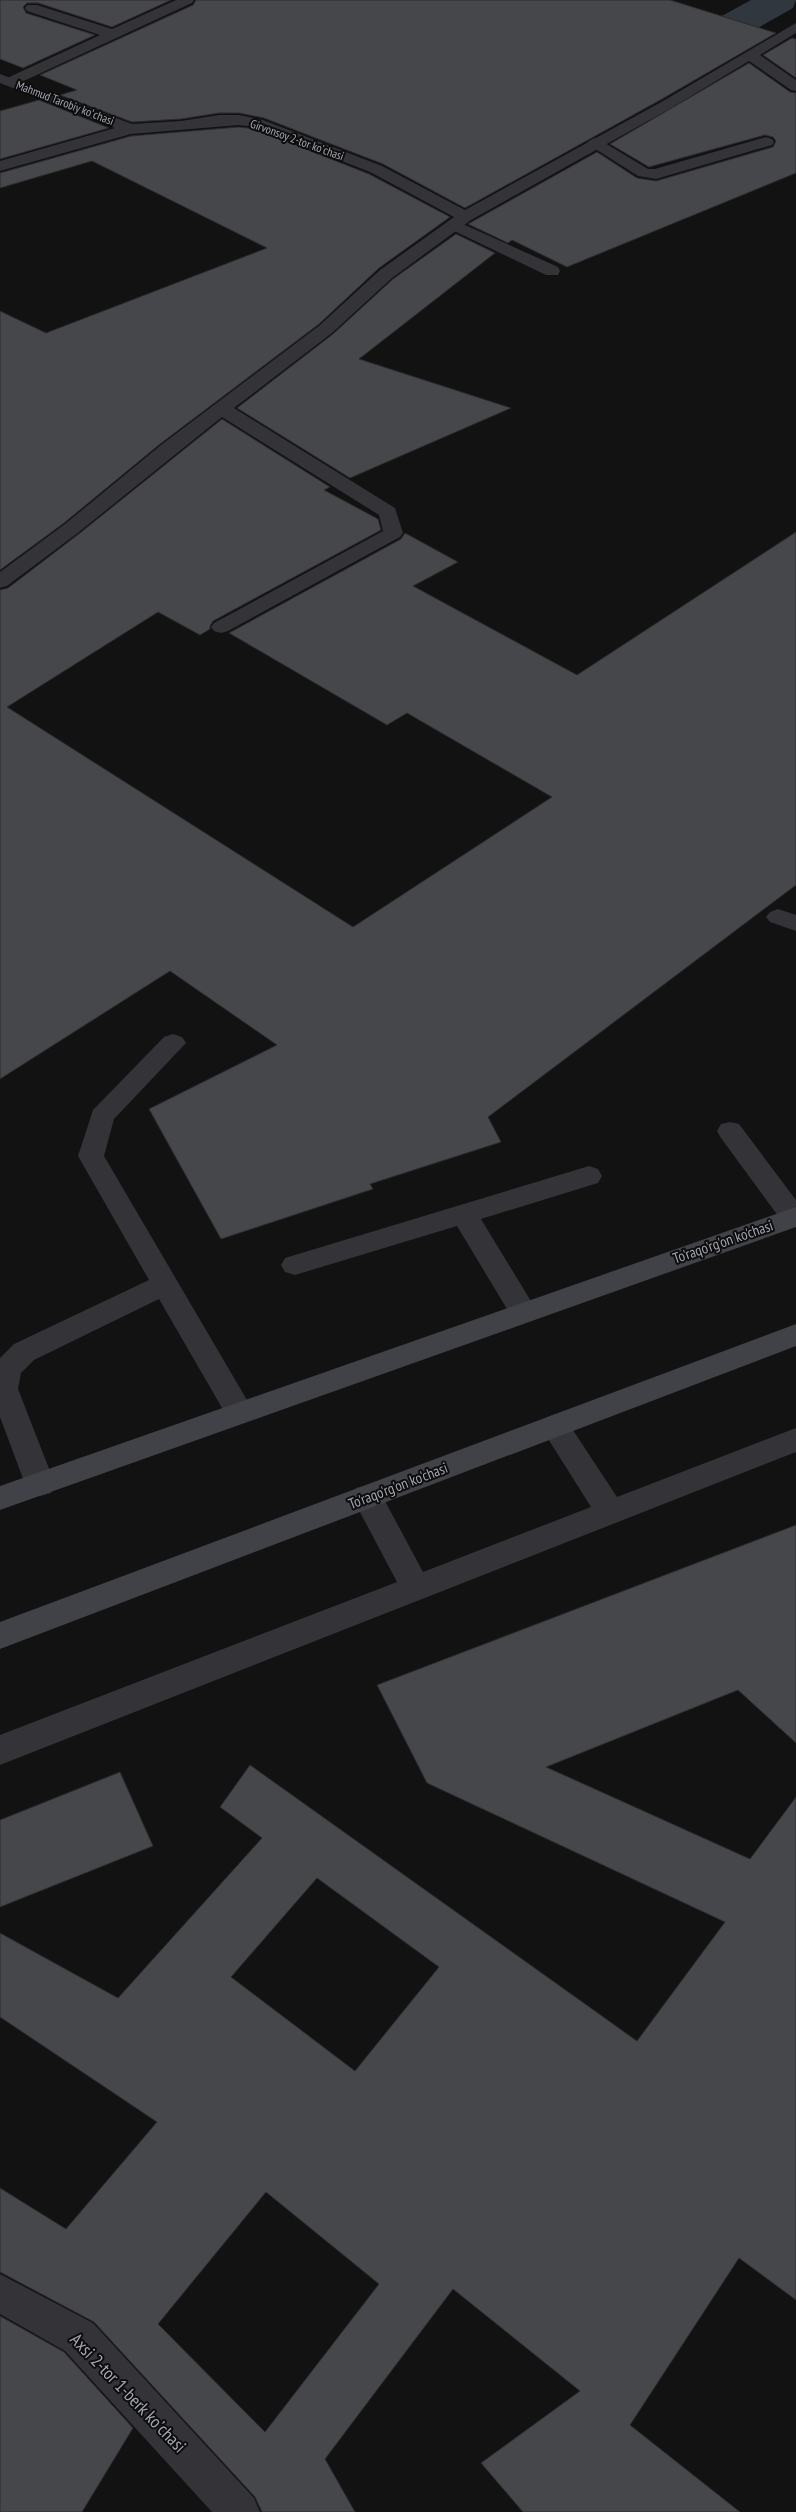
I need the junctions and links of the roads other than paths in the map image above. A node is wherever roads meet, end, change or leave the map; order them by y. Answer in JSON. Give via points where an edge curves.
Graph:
{"nodes":[{"id":1,"x":187,"y":0,"type":"edge"},
{"id":2,"x":32,"y":8,"type":"dead end"},
{"id":3,"x":796,"y":27,"type":"edge"},
{"id":4,"x":112,"y":34,"type":"junction"},
{"id":5,"x":750,"y":55,"type":"junction"},
{"id":6,"x":5,"y":80,"type":"edge"},
{"id":7,"x":796,"y":87,"type":"edge"},
{"id":8,"x":130,"y":129,"type":"junction"},
{"id":9,"x":766,"y":142,"type":"dead end"},
{"id":10,"x":594,"y":144,"type":"junction"},
{"id":11,"x":0,"y":166,"type":"edge"},
{"id":12,"x":458,"y":218,"type":"junction"},
{"id":13,"x":552,"y":270,"type":"dead end"},
{"id":14,"x":221,"y":408,"type":"junction"},
{"id":15,"x":0,"y":582,"type":"edge"},
{"id":16,"x":222,"y":627,"type":"dead end"},
{"id":17,"x":173,"y":1043,"type":"dead end"},
{"id":18,"x":730,"y":1131,"type":"dead end"},
{"id":19,"x":589,"y":1176,"type":"dead end"},
{"id":20,"x":464,"y":1214,"type":"junction"},
{"id":21,"x":795,"y":1217,"type":"edge"},
{"id":22,"x":295,"y":1265,"type":"dead end"},
{"id":23,"x":165,"y":1284,"type":"junction"},
{"id":24,"x":523,"y":1312,"type":"junction"},
{"id":25,"x":796,"y":1335,"type":"edge"},
{"id":26,"x":238,"y":1412,"type":"junction"},
{"id":27,"x":555,"y":1426,"type":"junction"},
{"id":28,"x":796,"y":1440,"type":"edge"},
{"id":29,"x":40,"y":1484,"type":"junction"},
{"id":30,"x":368,"y":1497,"type":"junction"},
{"id":31,"x":0,"y":1498,"type":"edge"},
{"id":32,"x":611,"y":1512,"type":"junction"},
{"id":33,"x":416,"y":1588,"type":"junction"},
{"id":34,"x":0,"y":1636,"type":"edge"},
{"id":35,"x":0,"y":1750,"type":"edge"},
{"id":36,"x":0,"y":2293,"type":"edge"},
{"id":37,"x":240,"y":2512,"type":"edge"}],
"edges":[{"from":1,"to":4,"type":"street"},
{"from":2,"to":4,"type":"street"},
{"from":3,"to":5,"type":"street"},
{"from":4,"to":6,"type":"street"},
{"from":5,"to":7,"type":"street"},
{"from":5,"to":10,"type":"street"},
{"from":6,"to":8,"type":"street","name":"Mahmud Tarobiy koʻchasi"},
{"from":8,"to":11,"type":"street","name":"Girvonsoy 2-tor koʼchasi"},
{"from":8,"to":12,"type":"street","name":"Girvonsoy 2-tor koʼchasi","via":[[219,120],[258,124],[376,169],[411,187]]},
{"from":9,"to":10,"type":"street","via":[[656,174],[644,173]]},
{"from":10,"to":12,"type":"street"},
{"from":12,"to":13,"type":"street","name":"Girvonsoy 2-tor koʼchasi"},
{"from":12,"to":14,"type":"street","via":[[386,274],[326,329]]},
{"from":14,"to":15,"type":"street"},
{"from":14,"to":16,"type":"street","via":[[388,512],[393,533]]},
{"from":17,"to":23,"type":"street","via":[[102,1116],[91,1156]]},
{"from":18,"to":21,"type":"street"},
{"from":19,"to":20,"type":"street"},
{"from":20,"to":22,"type":"street"},
{"from":20,"to":24,"type":"street"},
{"from":21,"to":24,"type":"main road","name":"To'raqo'rg'on ko'chasi"},
{"from":23,"to":26,"type":"street"},
{"from":23,"to":29,"type":"street","via":[[24,1352],[7,1369],[4,1389]]},
{"from":24,"to":26,"type":"main road","name":"To'raqo'rg'on ko'chasi"},
{"from":25,"to":27,"type":"main road","name":"To'raqo'rg'on ko'chasi"},
{"from":26,"to":29,"type":"main road","name":"To'raqo'rg'on ko'chasi"},
{"from":27,"to":30,"type":"main road","name":"To'raqo'rg'on ko'chasi"},
{"from":27,"to":32,"type":"street"},
{"from":28,"to":32,"type":"street"},
{"from":29,"to":31,"type":"main road","name":"To'raqo'rg'on ko'chasi"},
{"from":30,"to":33,"type":"street"},
{"from":30,"to":34,"type":"main road","name":"To'raqo'rg'on ko'chasi"},
{"from":32,"to":33,"type":"street"},
{"from":33,"to":35,"type":"street"},
{"from":36,"to":37,"type":"street","name":"Аxsi 2-tor 1-berk koʼchasi","via":[[79,2337]]}]}
